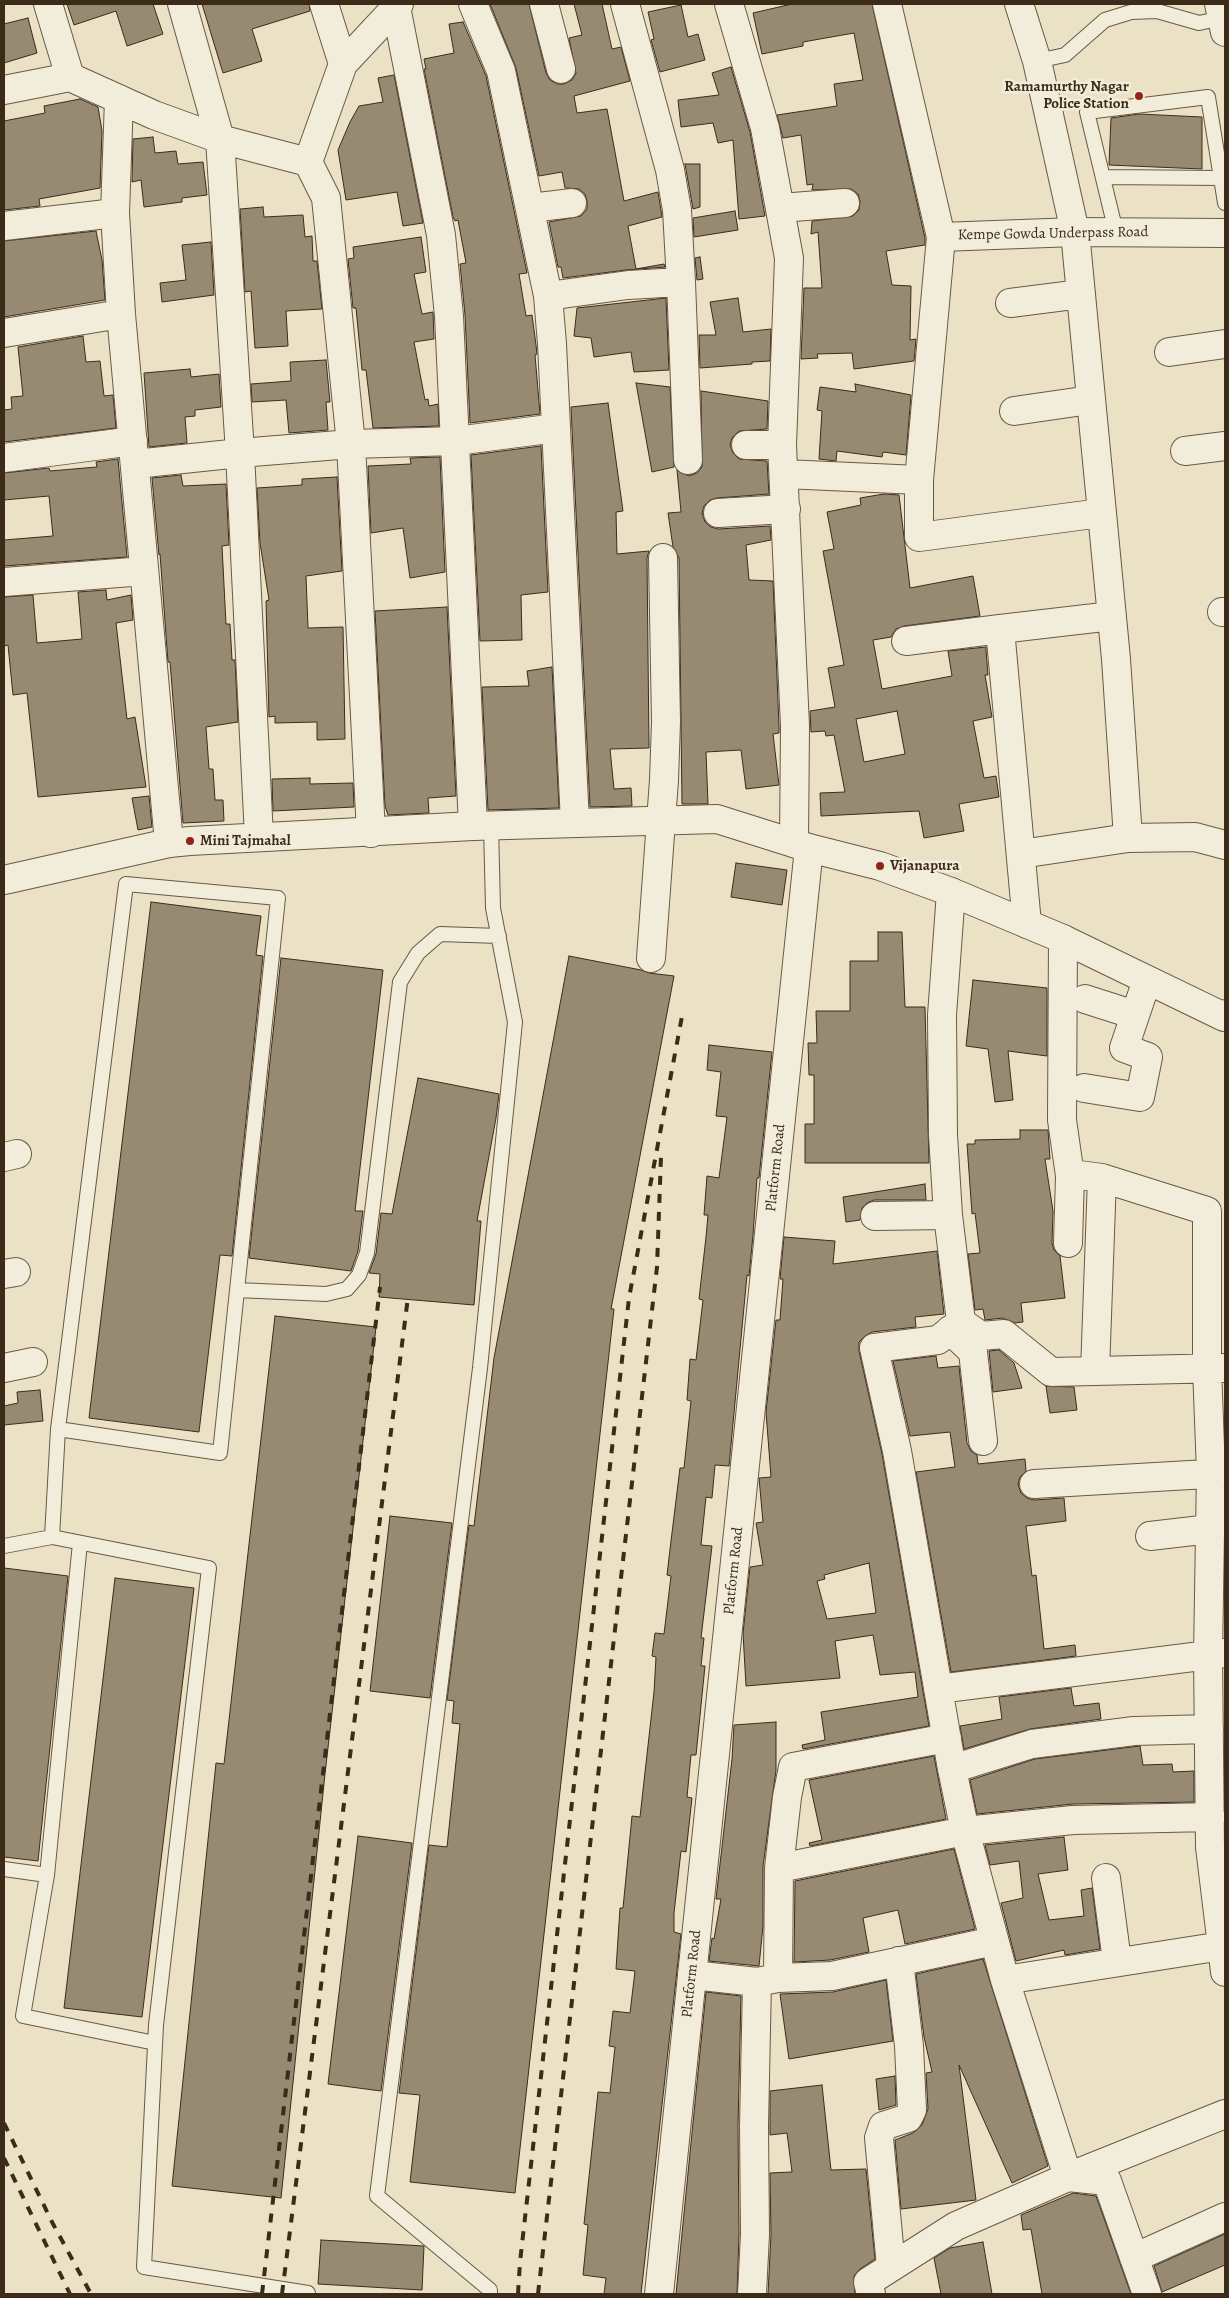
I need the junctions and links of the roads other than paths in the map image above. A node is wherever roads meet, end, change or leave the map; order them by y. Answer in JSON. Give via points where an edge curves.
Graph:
{"nodes":[{"id":1,"x":48,"y":4,"type":"edge"},
{"id":2,"x":182,"y":4,"type":"edge"},
{"id":3,"x":324,"y":4,"type":"edge"},
{"id":4,"x":473,"y":4,"type":"edge"},
{"id":5,"x":544,"y":4,"type":"edge"},
{"id":6,"x":625,"y":4,"type":"edge"},
{"id":7,"x":729,"y":4,"type":"edge"},
{"id":8,"x":886,"y":4,"type":"edge"},
{"id":9,"x":1019,"y":4,"type":"edge"},
{"id":10,"x":397,"y":5,"type":"edge"},
{"id":11,"x":1156,"y":7,"type":"edge"},
{"id":12,"x":1222,"y":18,"type":"edge"},
{"id":13,"x":1037,"y":62,"type":"junction"},
{"id":14,"x":344,"y":64,"type":"junction"},
{"id":15,"x":562,"y":69,"type":"dead end"},
{"id":16,"x":70,"y":77,"type":"junction"},
{"id":17,"x":4,"y":90,"type":"edge"},
{"id":18,"x":119,"y":99,"type":"junction"},
{"id":19,"x":220,"y":139,"type":"junction"},
{"id":20,"x":308,"y":162,"type":"junction"},
{"id":21,"x":1103,"y":177,"type":"junction"},
{"id":22,"x":1221,"y":178,"type":"junction"},
{"id":23,"x":572,"y":203,"type":"dead end"},
{"id":24,"x":845,"y":203,"type":"dead end"},
{"id":25,"x":1225,"y":203,"type":"edge"},
{"id":26,"x":530,"y":208,"type":"junction"},
{"id":27,"x":780,"y":208,"type":"junction"},
{"id":28,"x":115,"y":213,"type":"junction"},
{"id":29,"x":4,"y":226,"type":"edge"},
{"id":30,"x":1075,"y":232,"type":"junction"},
{"id":31,"x":1116,"y":232,"type":"junction"},
{"id":32,"x":1225,"y":233,"type":"edge"},
{"id":33,"x":941,"y":237,"type":"junction"},
{"id":34,"x":681,"y":282,"type":"junction"},
{"id":35,"x":1081,"y":294,"type":"junction"},
{"id":36,"x":548,"y":296,"type":"junction"},
{"id":37,"x":1010,"y":302,"type":"dead end"},
{"id":38,"x":121,"y":314,"type":"junction"},
{"id":39,"x":4,"y":333,"type":"edge"},
{"id":40,"x":1225,"y":344,"type":"edge"},
{"id":41,"x":1169,"y":352,"type":"dead end"},
{"id":42,"x":1090,"y":400,"type":"junction"},
{"id":43,"x":1014,"y":411,"type":"dead end"},
{"id":44,"x":556,"y":428,"type":"junction"},
{"id":45,"x":456,"y":441,"type":"junction"},
{"id":46,"x":351,"y":444,"type":"junction"},
{"id":47,"x":746,"y":445,"type":"dead end"},
{"id":48,"x":782,"y":445,"type":"junction"},
{"id":49,"x":1225,"y":446,"type":"edge"},
{"id":50,"x":1185,"y":451,"type":"dead end"},
{"id":51,"x":240,"y":452,"type":"junction"},
{"id":52,"x":134,"y":453,"type":"junction"},
{"id":53,"x":4,"y":458,"type":"edge"},
{"id":54,"x":688,"y":460,"type":"dead end"},
{"id":55,"x":784,"y":474,"type":"junction"},
{"id":56,"x":919,"y":480,"type":"junction"},
{"id":57,"x":786,"y":509,"type":"junction"},
{"id":58,"x":718,"y":513,"type":"dead end"},
{"id":59,"x":1101,"y":513,"type":"junction"},
{"id":60,"x":662,"y":558,"type":"dead end"},
{"id":61,"x":144,"y":571,"type":"junction"},
{"id":62,"x":4,"y":582,"type":"edge"},
{"id":63,"x":1112,"y":616,"type":"junction"},
{"id":64,"x":1000,"y":629,"type":"junction"},
{"id":65,"x":906,"y":641,"type":"dead end"},
{"id":66,"x":661,"y":821,"type":"junction"},
{"id":67,"x":575,"y":823,"type":"junction"},
{"id":68,"x":482,"y":826,"type":"junction"},
{"id":69,"x":370,"y":833,"type":"junction"},
{"id":70,"x":259,"y":837,"type":"junction"},
{"id":71,"x":1128,"y":838,"type":"junction"},
{"id":72,"x":169,"y":843,"type":"junction"},
{"id":73,"x":1225,"y":845,"type":"edge"},
{"id":74,"x":802,"y":846,"type":"junction"},
{"id":75,"x":1021,"y":854,"type":"junction"},
{"id":76,"x":4,"y":880,"type":"edge"},
{"id":77,"x":951,"y":892,"type":"junction"},
{"id":78,"x":1027,"y":924,"type":"junction"},
{"id":79,"x":499,"y":936,"type":"junction"},
{"id":80,"x":1063,"y":939,"type":"junction"},
{"id":81,"x":650,"y":958,"type":"dead end"},
{"id":82,"x":1147,"y":980,"type":"junction"},
{"id":83,"x":1084,"y":999,"type":"dead end"},
{"id":84,"x":1135,"y":1015,"type":"junction"},
{"id":85,"x":1225,"y":1016,"type":"edge"},
{"id":86,"x":1084,"y":1088,"type":"dead end"},
{"id":87,"x":1070,"y":1176,"type":"junction"},
{"id":88,"x":1102,"y":1178,"type":"junction"},
{"id":89,"x":948,"y":1215,"type":"junction"},
{"id":90,"x":874,"y":1216,"type":"dead end"},
{"id":91,"x":1216,"y":1227,"type":"edge"},
{"id":92,"x":1068,"y":1243,"type":"dead end"},
{"id":93,"x":237,"y":1290,"type":"junction"},
{"id":94,"x":955,"y":1326,"type":"junction"},
{"id":95,"x":33,"y":1362,"type":"dead end"},
{"id":96,"x":4,"y":1368,"type":"edge"},
{"id":97,"x":1216,"y":1368,"type":"edge"},
{"id":98,"x":1096,"y":1371,"type":"junction"},
{"id":99,"x":58,"y":1429,"type":"junction"},
{"id":100,"x":983,"y":1441,"type":"dead end"},
{"id":101,"x":1218,"y":1472,"type":"edge"},
{"id":102,"x":1034,"y":1484,"type":"dead end"},
{"id":103,"x":1210,"y":1529,"type":"junction"},
{"id":104,"x":1150,"y":1536,"type":"dead end"},
{"id":105,"x":52,"y":1537,"type":"junction"},
{"id":106,"x":80,"y":1543,"type":"junction"},
{"id":107,"x":4,"y":1546,"type":"edge"},
{"id":108,"x":1217,"y":1578,"type":"edge"},
{"id":109,"x":1217,"y":1654,"type":"edge"},
{"id":110,"x":938,"y":1689,"type":"junction"},
{"id":111,"x":1209,"y":1729,"type":"junction"},
{"id":112,"x":947,"y":1738,"type":"junction"},
{"id":113,"x":952,"y":1769,"type":"junction"},
{"id":114,"x":1211,"y":1818,"type":"junction"},
{"id":115,"x":965,"y":1831,"type":"junction"},
{"id":116,"x":1218,"y":1847,"type":"edge"},
{"id":117,"x":779,"y":1868,"type":"junction"},
{"id":118,"x":4,"y":1869,"type":"edge"},
{"id":119,"x":47,"y":1875,"type":"junction"},
{"id":120,"x":1106,"y":1878,"type":"dead end"},
{"id":121,"x":994,"y":1941,"type":"junction"},
{"id":122,"x":1224,"y":1959,"type":"edge"},
{"id":123,"x":899,"y":1961,"type":"junction"},
{"id":124,"x":1117,"y":1961,"type":"junction"},
{"id":125,"x":692,"y":1976,"type":"junction"},
{"id":126,"x":768,"y":1980,"type":"junction"},
{"id":127,"x":1005,"y":1980,"type":"junction"},
{"id":128,"x":156,"y":2043,"type":"junction"},
{"id":129,"x":1225,"y":2114,"type":"edge"},
{"id":130,"x":1068,"y":2177,"type":"junction"},
{"id":131,"x":1225,"y":2217,"type":"edge"},
{"id":132,"x":1134,"y":2258,"type":"junction"},
{"id":133,"x":892,"y":2267,"type":"junction"},
{"id":134,"x":312,"y":2294,"type":"edge"},
{"id":135,"x":490,"y":2294,"type":"edge"},
{"id":136,"x":659,"y":2294,"type":"edge"},
{"id":137,"x":752,"y":2294,"type":"edge"},
{"id":138,"x":871,"y":2294,"type":"edge"},
{"id":139,"x":1147,"y":2294,"type":"edge"}],
"edges":[{"from":1,"to":16,"type":"street"},
{"from":2,"to":19,"type":"street"},
{"from":3,"to":14,"type":"street"},
{"from":4,"to":26,"type":"street","via":[[502,71]]},
{"from":5,"to":15,"type":"street"},
{"from":6,"to":34,"type":"street","via":[[670,170],[677,210]]},
{"from":7,"to":27,"type":"street","name":"Platform Road","via":[[765,128]]},
{"from":8,"to":33,"type":"street","name":"Kempe Gowda Underpass Road"},
{"from":9,"to":13,"type":"street"},
{"from":10,"to":14,"type":"street"},
{"from":10,"to":45,"type":"street","via":[[441,235]]},
{"from":11,"to":12,"type":"lane","via":[[1199,23]]},
{"from":11,"to":13,"type":"lane","via":[[1105,20],[1065,55]]},
{"from":13,"to":30,"type":"street"},
{"from":14,"to":20,"type":"street"},
{"from":16,"to":17,"type":"street"},
{"from":16,"to":18,"type":"street"},
{"from":18,"to":19,"type":"street"},
{"from":18,"to":28,"type":"street"},
{"from":19,"to":20,"type":"street"},
{"from":19,"to":51,"type":"street"},
{"from":20,"to":46,"type":"street","via":[[326,198]]},
{"from":21,"to":22,"type":"lane"},
{"from":21,"to":22,"type":"lane","via":[[1088,112],[1208,97]]},
{"from":21,"to":31,"type":"lane"},
{"from":22,"to":25,"type":"lane"},
{"from":23,"to":26,"type":"street"},
{"from":24,"to":27,"type":"street"},
{"from":26,"to":36,"type":"street"},
{"from":27,"to":48,"type":"street","name":"Platform Road","via":[[789,258]]},
{"from":28,"to":29,"type":"street"},
{"from":28,"to":38,"type":"street"},
{"from":30,"to":31,"type":"street","name":"Kempe Gowda Underpass Road"},
{"from":30,"to":33,"type":"street","name":"Kempe Gowda Underpass Road"},
{"from":30,"to":35,"type":"street"},
{"from":31,"to":32,"type":"street","name":"Kempe Gowda Underpass Road"},
{"from":33,"to":56,"type":"street"},
{"from":34,"to":36,"type":"street","via":[[628,284]]},
{"from":34,"to":54,"type":"street"},
{"from":35,"to":37,"type":"street"},
{"from":35,"to":42,"type":"street"},
{"from":36,"to":44,"type":"street"},
{"from":38,"to":39,"type":"street"},
{"from":38,"to":52,"type":"street"},
{"from":40,"to":41,"type":"street"},
{"from":42,"to":43,"type":"street"},
{"from":42,"to":59,"type":"street"},
{"from":44,"to":45,"type":"street"},
{"from":44,"to":67,"type":"street"},
{"from":45,"to":46,"type":"street"},
{"from":45,"to":68,"type":"street"},
{"from":46,"to":51,"type":"street"},
{"from":46,"to":69,"type":"street"},
{"from":47,"to":48,"type":"street"},
{"from":48,"to":55,"type":"street","name":"Platform Road"},
{"from":49,"to":50,"type":"street"},
{"from":51,"to":52,"type":"street"},
{"from":51,"to":70,"type":"street"},
{"from":52,"to":53,"type":"street"},
{"from":52,"to":61,"type":"street"},
{"from":55,"to":56,"type":"street"},
{"from":55,"to":57,"type":"street","name":"Platform Road"},
{"from":56,"to":59,"type":"street","via":[[919,537]]},
{"from":57,"to":58,"type":"street"},
{"from":57,"to":74,"type":"street","name":"Platform Road"},
{"from":59,"to":63,"type":"street"},
{"from":60,"to":66,"type":"street","via":[[666,722]]},
{"from":61,"to":62,"type":"street"},
{"from":61,"to":72,"type":"street"},
{"from":63,"to":64,"type":"street"},
{"from":63,"to":71,"type":"street"},
{"from":64,"to":65,"type":"street"},
{"from":64,"to":75,"type":"street"},
{"from":66,"to":67,"type":"street"},
{"from":66,"to":74,"type":"street","via":[[718,819]]},
{"from":66,"to":81,"type":"street"},
{"from":67,"to":68,"type":"street"},
{"from":68,"to":69,"type":"street"},
{"from":68,"to":79,"type":"lane"},
{"from":69,"to":70,"type":"street"},
{"from":70,"to":72,"type":"street"},
{"from":71,"to":73,"type":"street","via":[[1195,837]]},
{"from":71,"to":75,"type":"street"},
{"from":72,"to":76,"type":"street"},
{"from":74,"to":77,"type":"street","via":[[880,866]]},
{"from":74,"to":125,"type":"street","name":"Platform Road"},
{"from":75,"to":78,"type":"street"},
{"from":77,"to":78,"type":"street"},
{"from":77,"to":89,"type":"street","via":[[942,1015],[943,1136]]},
{"from":78,"to":80,"type":"street"},
{"from":79,"to":93,"type":"lane","via":[[440,934],[418,953],[400,982],[367,1253],[359,1275],[347,1289],[326,1294]]},
{"from":79,"to":135,"type":"lane","via":[[515,1022],[479,1378],[377,2196],[490,2290]]},
{"from":80,"to":82,"type":"street"},
{"from":80,"to":87,"type":"street","via":[[1062,1120]]},
{"from":82,"to":84,"type":"street"},
{"from":82,"to":85,"type":"street"},
{"from":83,"to":84,"type":"street"},
{"from":84,"to":86,"type":"street","via":[[1124,1048],[1148,1057],[1140,1097]]},
{"from":87,"to":88,"type":"street"},
{"from":87,"to":92,"type":"street"},
{"from":88,"to":91,"type":"street","via":[[1207,1211]]},
{"from":88,"to":98,"type":"street"},
{"from":89,"to":90,"type":"street"},
{"from":89,"to":94,"type":"street"},
{"from":91,"to":97,"type":"street"},
{"from":93,"to":99,"type":"lane","via":[[220,1454]]},
{"from":93,"to":99,"type":"lane","via":[[278,898],[126,884]]},
{"from":94,"to":98,"type":"street","via":[[981,1336],[1004,1334],[1051,1372]]},
{"from":94,"to":100,"type":"street","via":[[973,1352]]},
{"from":94,"to":110,"type":"street","via":[[938,1340],[874,1348],[898,1451]]},
{"from":95,"to":96,"type":"street"},
{"from":97,"to":98,"type":"street"},
{"from":97,"to":101,"type":"street"},
{"from":99,"to":105,"type":"lane"},
{"from":101,"to":102,"type":"street"},
{"from":101,"to":103,"type":"street"},
{"from":103,"to":104,"type":"street"},
{"from":103,"to":108,"type":"street"},
{"from":105,"to":106,"type":"lane"},
{"from":105,"to":107,"type":"lane"},
{"from":106,"to":119,"type":"lane"},
{"from":106,"to":128,"type":"lane","via":[[209,1568]]},
{"from":108,"to":109,"type":"street"},
{"from":109,"to":110,"type":"street"},
{"from":109,"to":111,"type":"street"},
{"from":110,"to":112,"type":"street"},
{"from":111,"to":113,"type":"street","via":[[1134,1732],[1032,1744]]},
{"from":111,"to":114,"type":"street"},
{"from":112,"to":113,"type":"street"},
{"from":112,"to":117,"type":"street","via":[[793,1767]]},
{"from":113,"to":115,"type":"street"},
{"from":114,"to":115,"type":"street","via":[[1073,1820]]},
{"from":114,"to":116,"type":"street"},
{"from":115,"to":117,"type":"street"},
{"from":115,"to":121,"type":"street"},
{"from":116,"to":122,"type":"street"},
{"from":117,"to":126,"type":"street"},
{"from":118,"to":119,"type":"lane"},
{"from":119,"to":128,"type":"lane","via":[[23,2016]]},
{"from":120,"to":124,"type":"street"},
{"from":121,"to":123,"type":"street"},
{"from":121,"to":127,"type":"street"},
{"from":122,"to":124,"type":"street"},
{"from":123,"to":126,"type":"street","via":[[832,1976]]},
{"from":123,"to":133,"type":"street","via":[[909,2046],[912,2110],[908,2118],[883,2126],[879,2138]]},
{"from":124,"to":127,"type":"street"},
{"from":125,"to":126,"type":"street"},
{"from":125,"to":136,"type":"street","name":"Platform Road"},
{"from":126,"to":137,"type":"street","via":[[754,2126]]},
{"from":127,"to":130,"type":"street"},
{"from":128,"to":134,"type":"lane","via":[[144,2267]]},
{"from":129,"to":130,"type":"street"},
{"from":130,"to":132,"type":"street","via":[[1107,2181]]},
{"from":130,"to":133,"type":"street","via":[[956,2226]]},
{"from":131,"to":132,"type":"street"},
{"from":132,"to":139,"type":"street"},
{"from":133,"to":138,"type":"street","via":[[868,2282]]}]}
